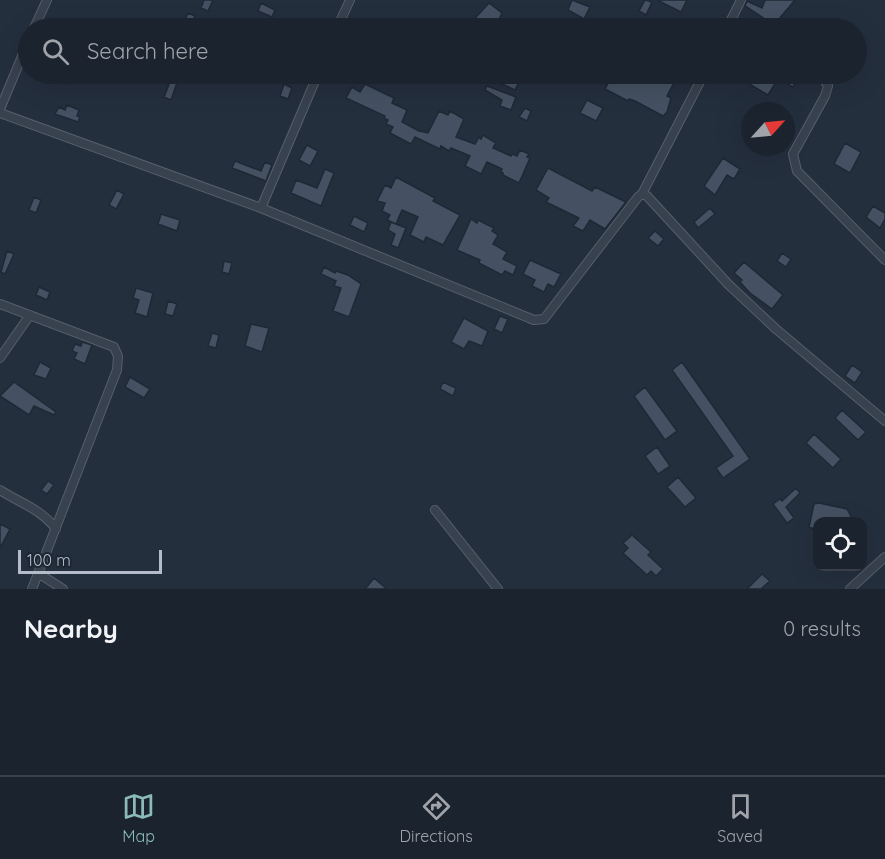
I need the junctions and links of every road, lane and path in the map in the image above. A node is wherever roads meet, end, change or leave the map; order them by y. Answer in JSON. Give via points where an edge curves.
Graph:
{"nodes":[{"id":1,"x":47,"y":0,"type":"edge"},
{"id":2,"x":350,"y":0,"type":"edge"},
{"id":3,"x":741,"y":0,"type":"edge"},
{"id":4,"x":39,"y":18,"type":"edge"},
{"id":5,"x":342,"y":18,"type":"edge"},
{"id":6,"x":732,"y":18,"type":"edge"},
{"id":7,"x":18,"y":67,"type":"edge"},
{"id":8,"x":314,"y":84,"type":"edge"},
{"id":9,"x":699,"y":84,"type":"edge"},
{"id":10,"x":827,"y":84,"type":"edge"},
{"id":11,"x":0,"y":111,"type":"edge"},
{"id":12,"x":642,"y":194,"type":"junction"},
{"id":13,"x":261,"y":208,"type":"junction"},
{"id":14,"x":885,"y":260,"type":"edge"},
{"id":15,"x":0,"y":304,"type":"edge"},
{"id":16,"x":30,"y":315,"type":"junction"},
{"id":17,"x":0,"y":358,"type":"edge"},
{"id":18,"x":885,"y":421,"type":"edge"},
{"id":19,"x":0,"y":490,"type":"edge"},
{"id":20,"x":435,"y":510,"type":"dead end"},
{"id":21,"x":56,"y":529,"type":"junction"},
{"id":22,"x":885,"y":557,"type":"edge"},
{"id":23,"x":38,"y":573,"type":"junction"},
{"id":24,"x":32,"y":589,"type":"edge"},
{"id":25,"x":63,"y":589,"type":"edge"},
{"id":26,"x":498,"y":589,"type":"edge"},
{"id":27,"x":850,"y":589,"type":"edge"}],
"edges":[{"from":1,"to":4,"type":"street"},
{"from":2,"to":5,"type":"street"},
{"from":3,"to":6,"type":"street"},
{"from":7,"to":11,"type":"street"},
{"from":8,"to":13,"type":"street"},
{"from":9,"to":12,"type":"street"},
{"from":10,"to":14,"type":"street","via":[[825,96],[793,154],[797,171]]},
{"from":11,"to":13,"type":"street"},
{"from":12,"to":13,"type":"street","via":[[544,319],[539,320]]},
{"from":12,"to":18,"type":"street","via":[[776,329]]},
{"from":15,"to":16,"type":"street"},
{"from":16,"to":17,"type":"street"},
{"from":16,"to":21,"type":"street","via":[[114,347],[118,356],[117,370]]},
{"from":19,"to":21,"type":"street","via":[[33,507]]},
{"from":20,"to":26,"type":"street"},
{"from":21,"to":23,"type":"street"},
{"from":22,"to":27,"type":"street"},
{"from":23,"to":24,"type":"street"},
{"from":23,"to":25,"type":"street"}]}
